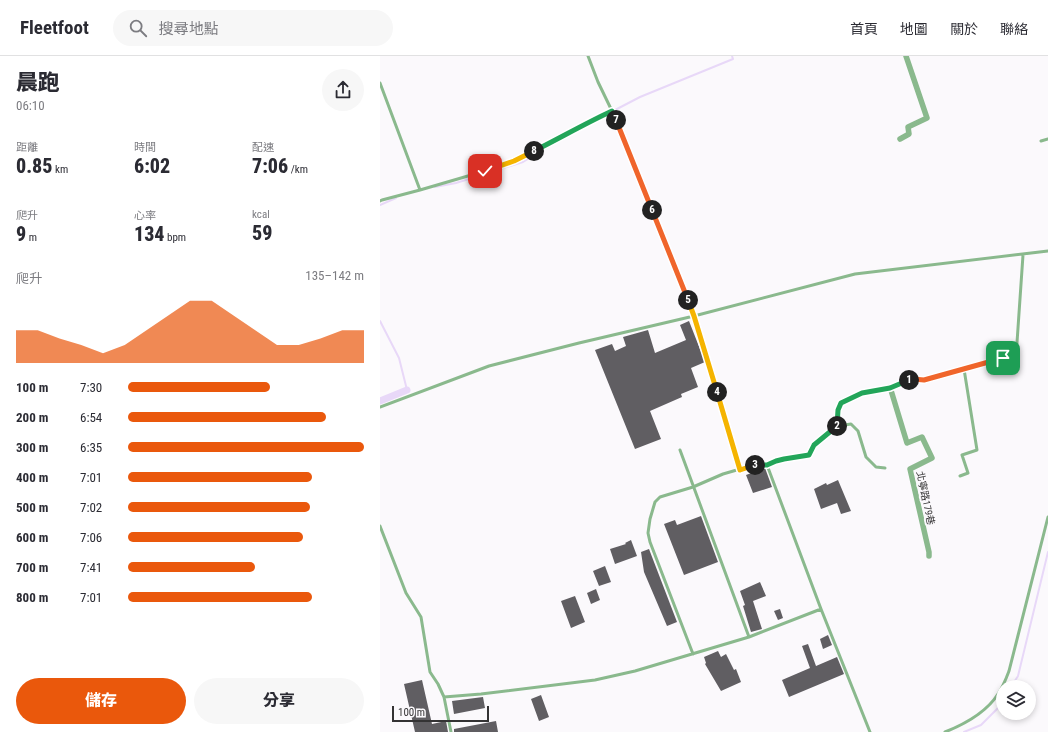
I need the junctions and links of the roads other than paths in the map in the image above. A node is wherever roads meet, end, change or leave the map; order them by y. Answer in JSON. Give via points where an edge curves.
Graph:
{"nodes":[{"id":1,"x":588,"y":56,"type":"edge"},
{"id":2,"x":906,"y":56,"type":"edge"},
{"id":3,"x":380,"y":83,"type":"edge"},
{"id":4,"x":612,"y":111,"type":"junction"},
{"id":5,"x":900,"y":139,"type":"dead end"},
{"id":6,"x":1048,"y":140,"type":"edge"},
{"id":7,"x":1041,"y":141,"type":"dead end"},
{"id":8,"x":420,"y":190,"type":"junction"},
{"id":9,"x":380,"y":201,"type":"edge"},
{"id":10,"x":1048,"y":251,"type":"edge"},
{"id":11,"x":1023,"y":255,"type":"junction"},
{"id":12,"x":694,"y":316,"type":"junction"},
{"id":13,"x":964,"y":368,"type":"junction"},
{"id":14,"x":890,"y":388,"type":"junction"},
{"id":15,"x":380,"y":407,"type":"edge"},
{"id":16,"x":838,"y":426,"type":"junction"},
{"id":17,"x":680,"y":450,"type":"dead end"},
{"id":18,"x":767,"y":465,"type":"junction"},
{"id":19,"x":885,"y":468,"type":"dead end"},
{"id":20,"x":740,"y":470,"type":"junction"},
{"id":21,"x":960,"y":476,"type":"dead end"},
{"id":22,"x":693,"y":487,"type":"junction"},
{"id":23,"x":1048,"y":517,"type":"edge"},
{"id":24,"x":380,"y":526,"type":"edge"},
{"id":25,"x":929,"y":556,"type":"dead end"},
{"id":26,"x":821,"y":609,"type":"junction"},
{"id":27,"x":749,"y":636,"type":"junction"},
{"id":28,"x":693,"y":654,"type":"junction"},
{"id":29,"x":444,"y":697,"type":"junction"},
{"id":30,"x":451,"y":732,"type":"edge"},
{"id":31,"x":870,"y":732,"type":"edge"},
{"id":32,"x":945,"y":732,"type":"edge"}],
"edges":[{"from":1,"to":4,"type":"lane"},
{"from":2,"to":5,"type":"street","via":[[927,118],[908,127],[909,134]]},
{"from":3,"to":8,"type":"lane"},
{"from":4,"to":8,"type":"lane","via":[[514,161]]},
{"from":4,"to":12,"type":"lane"},
{"from":6,"to":7,"type":"lane"},
{"from":8,"to":9,"type":"lane"},
{"from":10,"to":11,"type":"lane"},
{"from":11,"to":12,"type":"lane","via":[[855,274]]},
{"from":11,"to":13,"type":"lane","via":[[1016,357]]},
{"from":12,"to":15,"type":"lane","via":[[489,366]]},
{"from":12,"to":20,"type":"lane"},
{"from":13,"to":14,"type":"lane","via":[[924,380],[913,379]]},
{"from":13,"to":21,"type":"lane","via":[[978,450],[962,455],[968,474]]},
{"from":14,"to":16,"type":"lane","via":[[862,393],[841,403],[838,410]]},
{"from":14,"to":25,"type":"street","name":"北寧路179巷","via":[[907,443],[922,437],[932,458],[910,470]]},
{"from":16,"to":18,"type":"lane","via":[[814,445],[809,455]]},
{"from":16,"to":19,"type":"lane","via":[[851,424],[858,431],[866,457],[876,466]]},
{"from":17,"to":22,"type":"lane"},
{"from":18,"to":20,"type":"lane","via":[[754,465]]},
{"from":18,"to":26,"type":"lane"},
{"from":20,"to":22,"type":"lane","via":[[723,474]]},
{"from":22,"to":27,"type":"lane"},
{"from":22,"to":28,"type":"lane","via":[[660,497],[655,502],[648,533]]},
{"from":23,"to":32,"type":"lane","via":[[1010,671],[998,694],[988,706],[974,718]]},
{"from":24,"to":29,"type":"lane","via":[[406,593],[421,617],[430,672]]},
{"from":26,"to":27,"type":"lane"},
{"from":26,"to":31,"type":"lane"},
{"from":27,"to":28,"type":"lane"},
{"from":28,"to":29,"type":"lane","via":[[595,680]]},
{"from":29,"to":30,"type":"lane"}]}
